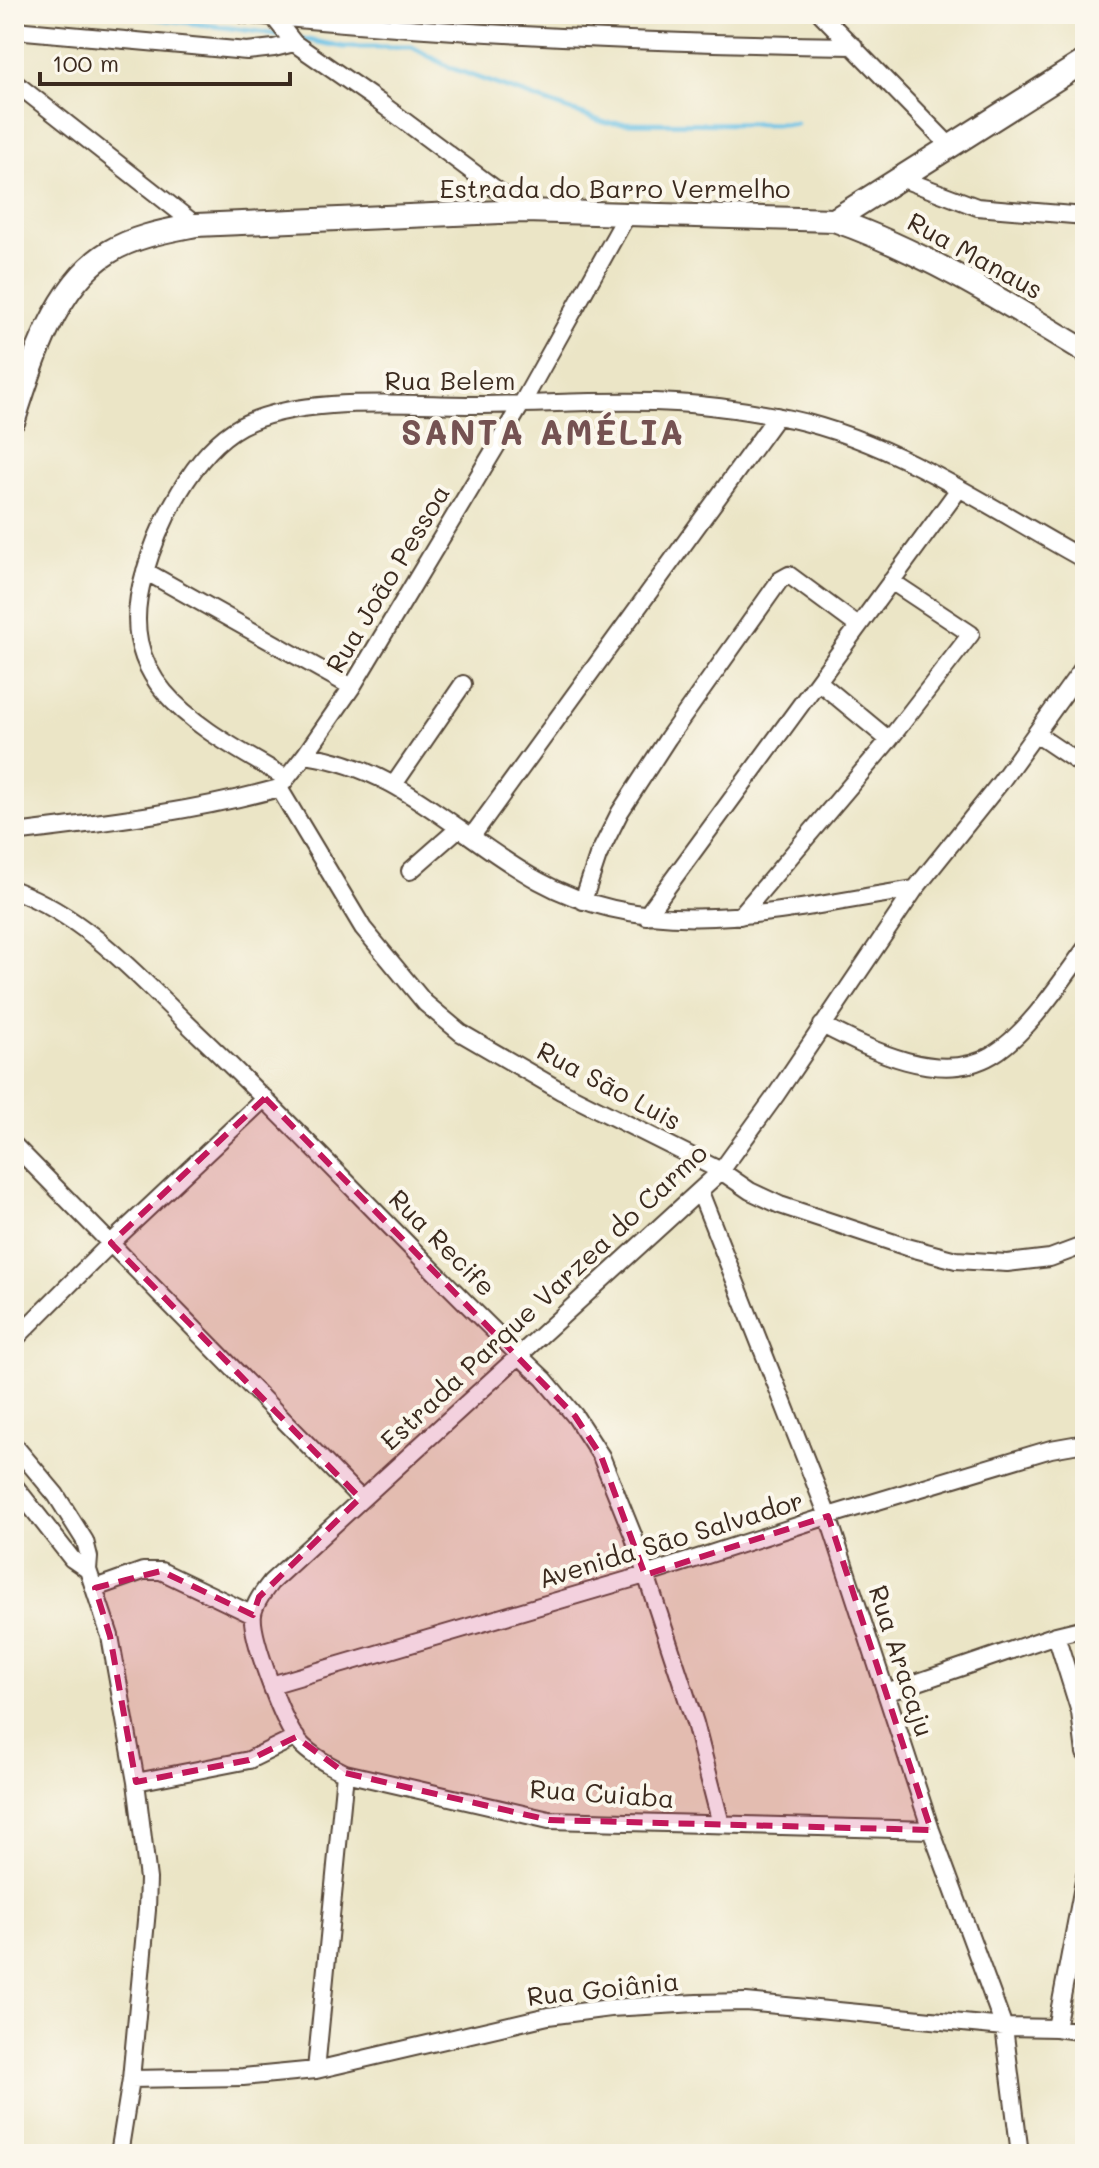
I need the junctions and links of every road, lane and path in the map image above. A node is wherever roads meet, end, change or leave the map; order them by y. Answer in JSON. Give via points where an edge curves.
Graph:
{"nodes":[{"id":1,"x":242,"y":14,"type":"edge"},
{"id":2,"x":821,"y":14,"type":"edge"},
{"id":3,"x":273,"y":16,"type":"edge"},
{"id":4,"x":14,"y":30,"type":"edge"},
{"id":5,"x":294,"y":43,"type":"junction"},
{"id":6,"x":854,"y":46,"type":"junction"},
{"id":7,"x":1085,"y":61,"type":"edge"},
{"id":8,"x":14,"y":82,"type":"edge"},
{"id":9,"x":949,"y":145,"type":"junction"},
{"id":10,"x":900,"y":178,"type":"junction"},
{"id":11,"x":525,"y":211,"type":"junction"},
{"id":12,"x":627,"y":215,"type":"junction"},
{"id":13,"x":1085,"y":216,"type":"edge"},
{"id":14,"x":834,"y":220,"type":"junction"},
{"id":15,"x":196,"y":225,"type":"junction"},
{"id":16,"x":1085,"y":351,"type":"edge"},
{"id":17,"x":521,"y":405,"type":"junction"},
{"id":18,"x":777,"y":416,"type":"junction"},
{"id":19,"x":14,"y":420,"type":"edge"},
{"id":20,"x":959,"y":489,"type":"junction"},
{"id":21,"x":1085,"y":560,"type":"edge"},
{"id":22,"x":145,"y":571,"type":"junction"},
{"id":23,"x":891,"y":581,"type":"junction"},
{"id":24,"x":858,"y":626,"type":"junction"},
{"id":25,"x":1085,"y":665,"type":"edge"},
{"id":26,"x":819,"y":682,"type":"junction"},
{"id":27,"x":463,"y":684,"type":"dead end"},
{"id":28,"x":352,"y":687,"type":"junction"},
{"id":29,"x":1036,"y":734,"type":"junction"},
{"id":30,"x":889,"y":740,"type":"junction"},
{"id":31,"x":305,"y":755,"type":"junction"},
{"id":32,"x":1085,"y":767,"type":"edge"},
{"id":33,"x":283,"y":783,"type":"junction"},
{"id":34,"x":395,"y":783,"type":"junction"},
{"id":35,"x":465,"y":832,"type":"junction"},
{"id":36,"x":14,"y":833,"type":"edge"},
{"id":37,"x":410,"y":871,"type":"dead end"},
{"id":38,"x":915,"y":889,"type":"junction"},
{"id":39,"x":14,"y":890,"type":"edge"},
{"id":40,"x":583,"y":901,"type":"junction"},
{"id":41,"x":646,"y":916,"type":"junction"},
{"id":42,"x":740,"y":916,"type":"junction"},
{"id":43,"x":1085,"y":949,"type":"edge"},
{"id":44,"x":822,"y":1025,"type":"junction"},
{"id":45,"x":265,"y":1098,"type":"junction"},
{"id":46,"x":14,"y":1145,"type":"edge"},
{"id":47,"x":721,"y":1171,"type":"junction"},
{"id":48,"x":700,"y":1192,"type":"junction"},
{"id":49,"x":111,"y":1243,"type":"junction"},
{"id":50,"x":1085,"y":1245,"type":"edge"},
{"id":51,"x":14,"y":1340,"type":"edge"},
{"id":52,"x":518,"y":1355,"type":"junction"},
{"id":53,"x":1085,"y":1443,"type":"edge"},
{"id":54,"x":14,"y":1445,"type":"edge"},
{"id":55,"x":14,"y":1485,"type":"edge"},
{"id":56,"x":360,"y":1498,"type":"junction"},
{"id":57,"x":828,"y":1516,"type":"junction"},
{"id":58,"x":88,"y":1570,"type":"junction"},
{"id":59,"x":645,"y":1575,"type":"junction"},
{"id":60,"x":95,"y":1588,"type":"junction"},
{"id":61,"x":253,"y":1615,"type":"junction"},
{"id":62,"x":1085,"y":1628,"type":"edge"},
{"id":63,"x":1056,"y":1635,"type":"junction"},
{"id":64,"x":271,"y":1685,"type":"junction"},
{"id":65,"x":886,"y":1693,"type":"junction"},
{"id":66,"x":296,"y":1737,"type":"junction"},
{"id":67,"x":1085,"y":1753,"type":"edge"},
{"id":68,"x":345,"y":1773,"type":"junction"},
{"id":69,"x":136,"y":1782,"type":"junction"},
{"id":70,"x":721,"y":1824,"type":"junction"},
{"id":71,"x":931,"y":1830,"type":"junction"},
{"id":72,"x":1085,"y":1876,"type":"edge"},
{"id":73,"x":1004,"y":2027,"type":"junction"},
{"id":74,"x":1056,"y":2028,"type":"junction"},
{"id":75,"x":1085,"y":2032,"type":"edge"},
{"id":76,"x":316,"y":2070,"type":"junction"},
{"id":77,"x":131,"y":2079,"type":"junction"},
{"id":78,"x":121,"y":2152,"type":"edge"},
{"id":79,"x":1020,"y":2154,"type":"edge"}],
"edges":[{"from":1,"to":3,"type":"street"},
{"from":2,"to":6,"type":"street"},
{"from":3,"to":5,"type":"street"},
{"from":3,"to":6,"type":"street","via":[[342,25],[661,43]]},
{"from":4,"to":5,"type":"street","via":[[247,51]]},
{"from":5,"to":11,"type":"street"},
{"from":6,"to":9,"type":"street"},
{"from":7,"to":9,"type":"street"},
{"from":8,"to":15,"type":"street"},
{"from":9,"to":10,"type":"street"},
{"from":10,"to":13,"type":"street","via":[[977,207]]},
{"from":10,"to":14,"type":"street"},
{"from":11,"to":12,"type":"street","name":"Estrada do Barro Vermelho"},
{"from":11,"to":15,"type":"street","name":"Estrada do Barro Vermelho"},
{"from":12,"to":14,"type":"street","name":"Estrada do Barro Vermelho"},
{"from":12,"to":17,"type":"street","name":"Rua João Pessoa"},
{"from":14,"to":16,"type":"street","name":"Rua Manaus","via":[[952,273]]},
{"from":15,"to":19,"type":"street","name":"Estrada do Barro Vermelho","via":[[121,245],[83,275],[39,341]]},
{"from":17,"to":18,"type":"street","name":"Rua Belem","via":[[676,403]]},
{"from":17,"to":22,"type":"street","name":"Rua Belem","via":[[291,410],[240,427],[190,474]]},
{"from":17,"to":28,"type":"street","name":"Rua João Pessoa"},
{"from":18,"to":20,"type":"street","name":"Rua Belem","via":[[848,434]]},
{"from":18,"to":35,"type":"street"},
{"from":20,"to":21,"type":"street","name":"Rua Belem"},
{"from":20,"to":23,"type":"street"},
{"from":22,"to":28,"type":"street"},
{"from":22,"to":33,"type":"street","name":"Rua Belem","via":[[136,618],[144,664],[154,681],[202,727]]},
{"from":23,"to":24,"type":"street"},
{"from":23,"to":30,"type":"street","via":[[971,634]]},
{"from":24,"to":26,"type":"street"},
{"from":24,"to":40,"type":"street","via":[[789,575],[780,580],[620,812]]},
{"from":25,"to":29,"type":"street","name":"Estrada Parque Varzea do Carmo"},
{"from":26,"to":30,"type":"street"},
{"from":26,"to":41,"type":"street"},
{"from":27,"to":34,"type":"street"},
{"from":28,"to":31,"type":"street","name":"Rua João Pessoa"},
{"from":29,"to":32,"type":"street"},
{"from":29,"to":38,"type":"street","name":"Estrada Parque Varzea do Carmo"},
{"from":30,"to":42,"type":"street"},
{"from":31,"to":33,"type":"street","name":"Rua João Pessoa"},
{"from":31,"to":34,"type":"street"},
{"from":33,"to":36,"type":"street","via":[[226,803]]},
{"from":33,"to":47,"type":"street","name":"Rua São Luis","via":[[363,928],[425,1003],[461,1033],[561,1091]]},
{"from":34,"to":35,"type":"street"},
{"from":35,"to":37,"type":"street"},
{"from":35,"to":40,"type":"street","via":[[539,881]]},
{"from":38,"to":42,"type":"street"},
{"from":38,"to":44,"type":"street","name":"Estrada Parque Varzea do Carmo"},
{"from":39,"to":45,"type":"street","name":"Rua Recife","via":[[54,908],[96,937]]},
{"from":40,"to":41,"type":"street"},
{"from":41,"to":42,"type":"street"},
{"from":43,"to":44,"type":"street","via":[[1022,1030],[991,1055],[964,1066],[931,1067]]},
{"from":44,"to":47,"type":"street","name":"Estrada Parque Varzea do Carmo"},
{"from":45,"to":49,"type":"street"},
{"from":45,"to":52,"type":"street","name":"Rua Recife"},
{"from":46,"to":49,"type":"street"},
{"from":47,"to":48,"type":"street","name":"Estrada Parque Varzea do Carmo"},
{"from":47,"to":50,"type":"street","name":"Rua São Luis","via":[[780,1205],[956,1260],[1050,1258]]},
{"from":48,"to":52,"type":"street","name":"Estrada Parque Varzea do Carmo"},
{"from":48,"to":57,"type":"street","name":"Rua Aracaju"},
{"from":49,"to":51,"type":"street"},
{"from":49,"to":56,"type":"street"},
{"from":52,"to":56,"type":"street","name":"Estrada Parque Varzea do Carmo"},
{"from":52,"to":59,"type":"street","name":"Rua Recife","via":[[575,1416],[601,1456]]},
{"from":53,"to":57,"type":"street","name":"Avenida São Salvador"},
{"from":54,"to":58,"type":"street","via":[[78,1528]]},
{"from":55,"to":58,"type":"street","via":[[72,1559]]},
{"from":56,"to":61,"type":"street","name":"Estrada Parque Varzea do Carmo","via":[[271,1582]]},
{"from":57,"to":59,"type":"street","name":"Avenida São Salvador"},
{"from":57,"to":65,"type":"street","name":"Rua Aracaju"},
{"from":58,"to":60,"type":"street"},
{"from":59,"to":64,"type":"street","name":"Avenida São Salvador"},
{"from":59,"to":70,"type":"street","name":"Rua Recife","via":[[695,1723]]},
{"from":60,"to":61,"type":"street","via":[[143,1571],[161,1571]]},
{"from":60,"to":69,"type":"street","via":[[110,1636]]},
{"from":61,"to":64,"type":"street"},
{"from":62,"to":63,"type":"street"},
{"from":63,"to":65,"type":"street"},
{"from":63,"to":67,"type":"street","via":[[1080,1712]]},
{"from":64,"to":66,"type":"street","name":"Rua Cuiaba"},
{"from":65,"to":71,"type":"street","name":"Rua Aracaju"},
{"from":66,"to":68,"type":"street","name":"Rua Cuiaba","via":[[327,1765]]},
{"from":66,"to":69,"type":"street","via":[[249,1760]]},
{"from":68,"to":70,"type":"street","name":"Rua Cuiaba","via":[[549,1820]]},
{"from":68,"to":76,"type":"street"},
{"from":69,"to":77,"type":"street","via":[[148,1879]]},
{"from":70,"to":71,"type":"street","name":"Rua Cuiaba"},
{"from":71,"to":73,"type":"street","name":"Rua Aracaju"},
{"from":72,"to":74,"type":"street"},
{"from":73,"to":74,"type":"street","name":"Rua Goiânia"},
{"from":73,"to":76,"type":"street","name":"Rua Goiânia","via":[[746,2002],[682,2003],[548,2016]]},
{"from":73,"to":79,"type":"street","name":"Rua Aracaju"},
{"from":74,"to":75,"type":"street","name":"Rua Goiânia"},
{"from":76,"to":77,"type":"street","name":"Rua Goiânia"},
{"from":77,"to":78,"type":"street"}]}
